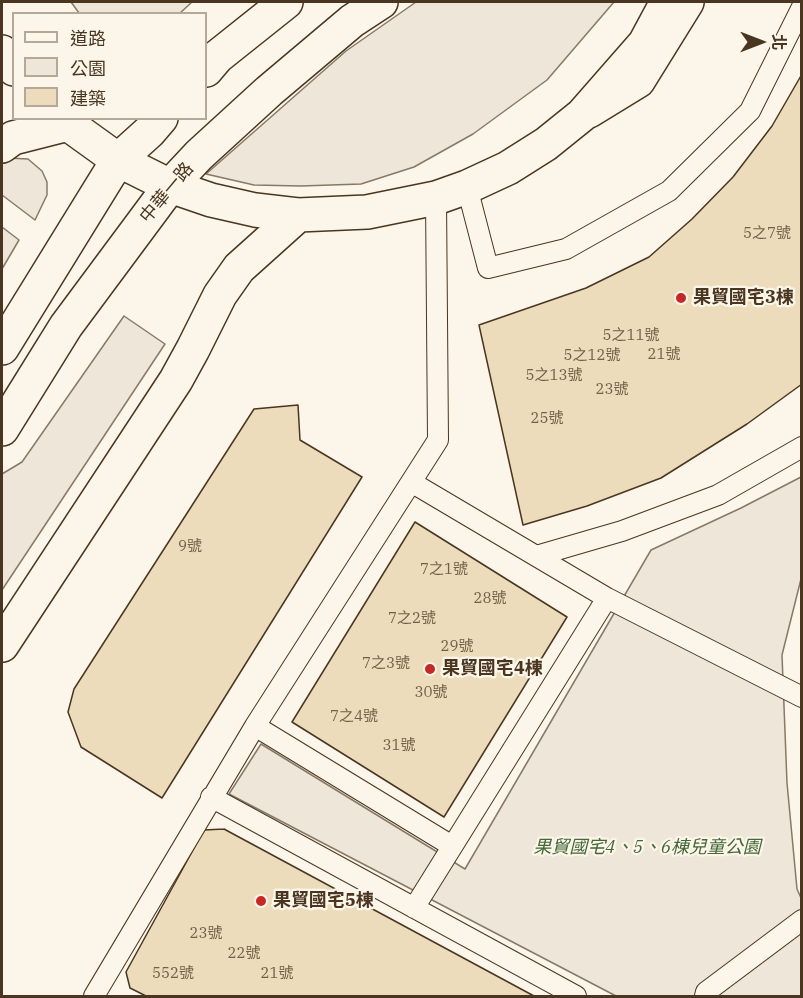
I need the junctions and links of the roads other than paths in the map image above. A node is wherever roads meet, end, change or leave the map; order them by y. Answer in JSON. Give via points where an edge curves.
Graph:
{"nodes":[{"id":1,"x":286,"y":2,"type":"edge"},
{"id":2,"x":381,"y":2,"type":"edge"},
{"id":3,"x":667,"y":2,"type":"edge"},
{"id":4,"x":687,"y":2,"type":"edge"},
{"id":5,"x":801,"y":7,"type":"edge"},
{"id":6,"x":344,"y":11,"type":"edge"},
{"id":7,"x":2,"y":52,"type":"edge"},
{"id":8,"x":12,"y":66,"type":"edge"},
{"id":9,"x":207,"y":69,"type":"edge"},
{"id":10,"x":582,"y":115,"type":"junction"},
{"id":11,"x":159,"y":120,"type":"edge"},
{"id":12,"x":65,"y":121,"type":"edge"},
{"id":13,"x":2,"y":146,"type":"edge"},
{"id":14,"x":118,"y":160,"type":"junction"},
{"id":15,"x":170,"y":186,"type":"junction"},
{"id":16,"x":467,"y":187,"type":"junction"},
{"id":17,"x":436,"y":198,"type":"junction"},
{"id":18,"x":298,"y":215,"type":"junction"},
{"id":19,"x":14,"y":314,"type":"edge"},
{"id":20,"x":2,"y":348,"type":"edge"},
{"id":21,"x":2,"y":429,"type":"edge"},
{"id":22,"x":801,"y":447,"type":"edge"},
{"id":23,"x":411,"y":482,"type":"junction"},
{"id":24,"x":536,"y":556,"type":"junction"},
{"id":25,"x":607,"y":598,"type":"junction"},
{"id":26,"x":2,"y":645,"type":"edge"},
{"id":27,"x":801,"y":697,"type":"edge"},
{"id":28,"x":255,"y":726,"type":"junction"},
{"id":29,"x":211,"y":797,"type":"junction"},
{"id":30,"x":452,"y":846,"type":"junction"},
{"id":31,"x":414,"y":908,"type":"junction"},
{"id":32,"x":801,"y":920,"type":"edge"},
{"id":33,"x":96,"y":996,"type":"edge"},
{"id":34,"x":576,"y":996,"type":"edge"},
{"id":35,"x":705,"y":996,"type":"edge"}],
"edges":[{"from":1,"to":9,"type":"street"},
{"from":2,"to":6,"type":"street","name":"中華一路"},
{"from":3,"to":10,"type":"street","via":[[645,44]]},
{"from":4,"to":10,"type":"street","via":[[638,81]]},
{"from":5,"to":16,"type":"lane","via":[[750,111],[669,191],[566,249],[488,268]]},
{"from":6,"to":15,"type":"street","name":"中華一路"},
{"from":7,"to":8,"type":"street"},
{"from":10,"to":16,"type":"street","via":[[508,168]]},
{"from":11,"to":14,"type":"street"},
{"from":12,"to":13,"type":"street","via":[[13,138]]},
{"from":12,"to":14,"type":"street"},
{"from":14,"to":15,"type":"street"},
{"from":14,"to":19,"type":"street"},
{"from":15,"to":18,"type":"street","via":[[255,210]]},
{"from":15,"to":21,"type":"street","name":"中華一路","via":[[66,326]]},
{"from":16,"to":17,"type":"street"},
{"from":17,"to":18,"type":"street","via":[[367,212]]},
{"from":17,"to":23,"type":"lane","via":[[438,440]]},
{"from":18,"to":26,"type":"street","via":[[239,268],[220,295],[176,380]]},
{"from":19,"to":20,"type":"street"},
{"from":22,"to":24,"type":"lane","via":[[718,495],[622,531]]},
{"from":23,"to":24,"type":"lane"},
{"from":23,"to":28,"type":"lane"},
{"from":24,"to":25,"type":"lane"},
{"from":25,"to":27,"type":"lane"},
{"from":25,"to":30,"type":"lane"},
{"from":28,"to":29,"type":"lane"},
{"from":28,"to":30,"type":"lane"},
{"from":29,"to":31,"type":"lane"},
{"from":29,"to":33,"type":"lane"},
{"from":30,"to":31,"type":"lane"},
{"from":31,"to":34,"type":"lane"},
{"from":32,"to":35,"type":"lane"}]}
